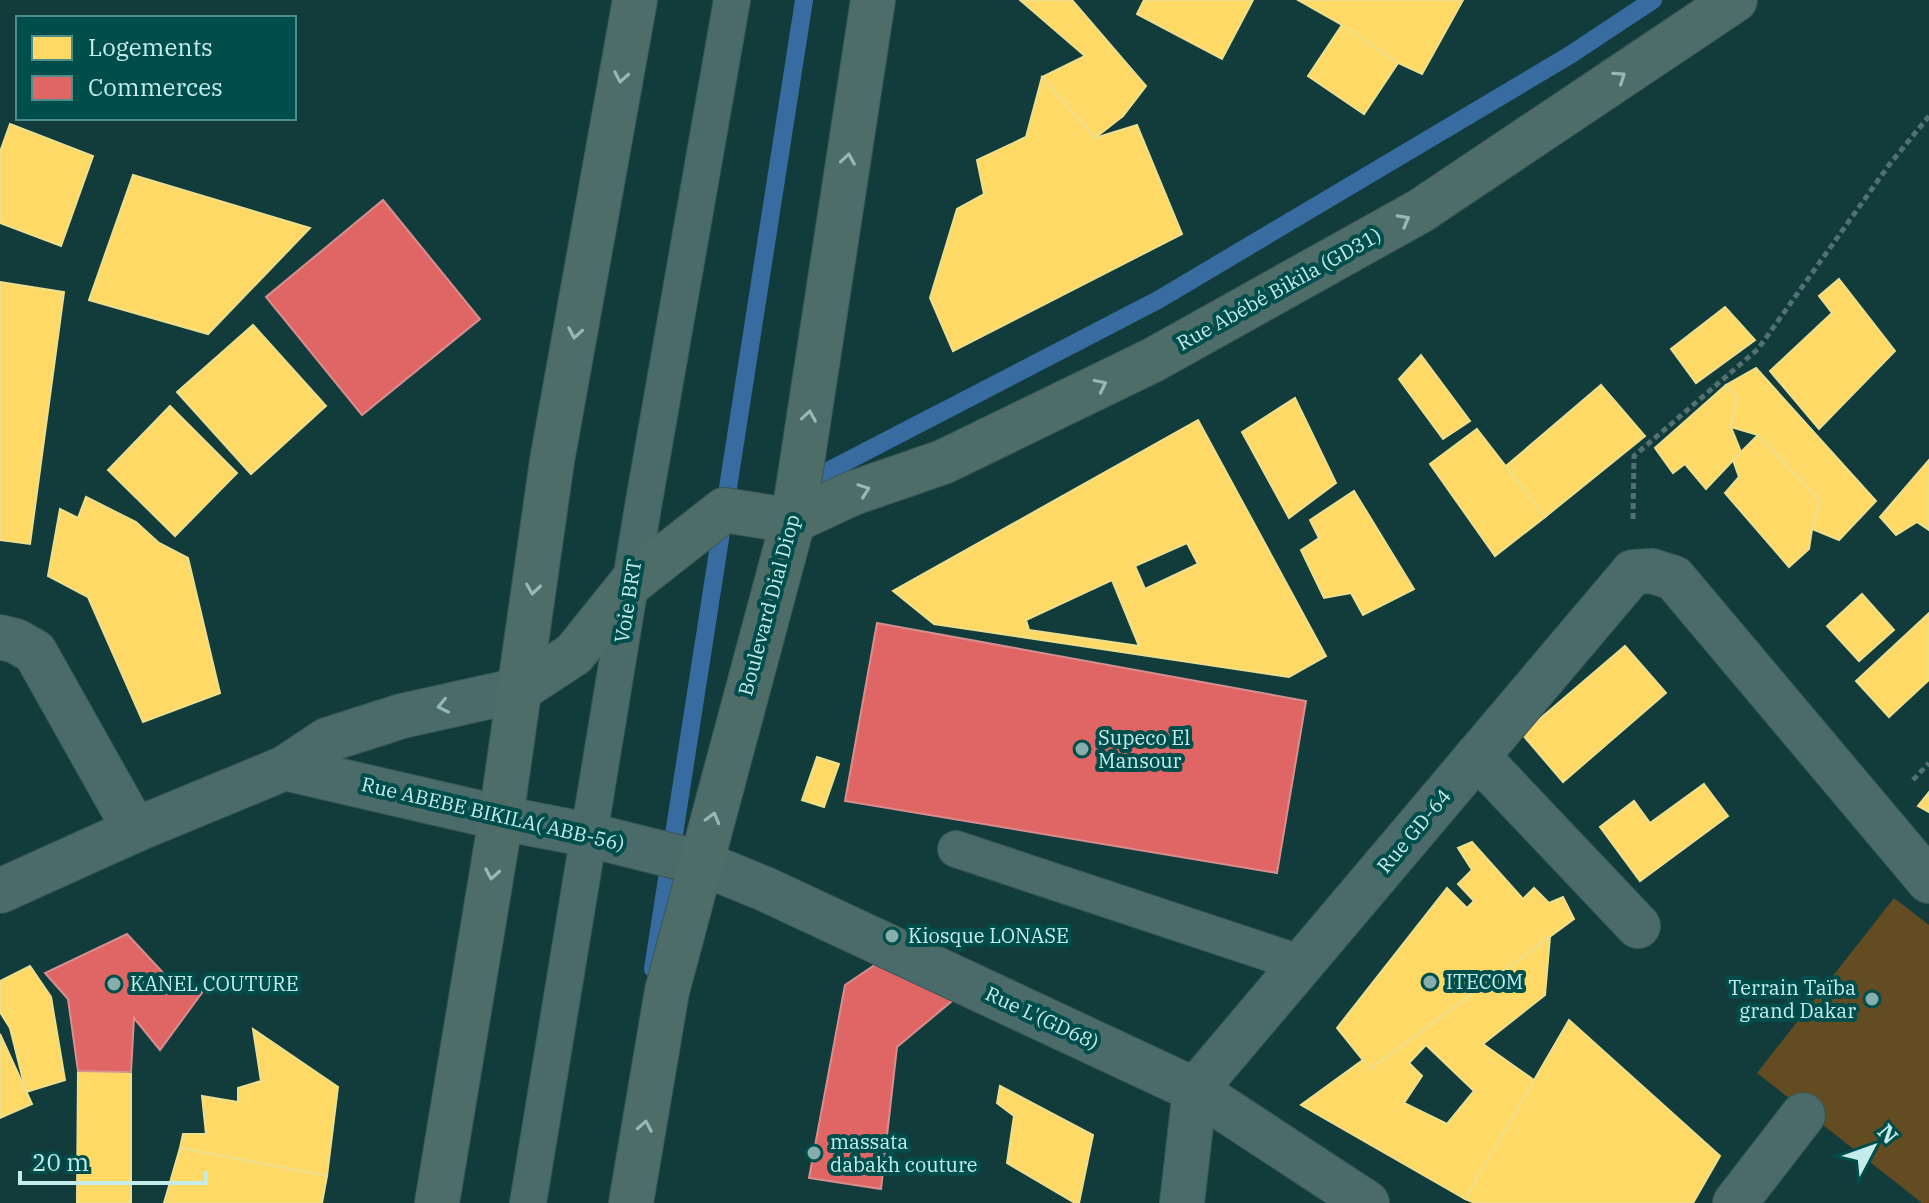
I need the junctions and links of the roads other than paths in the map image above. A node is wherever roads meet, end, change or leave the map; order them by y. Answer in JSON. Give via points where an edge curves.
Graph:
{"nodes":[{"id":1,"x":635,"y":0,"type":"edge"},
{"id":2,"x":732,"y":0,"type":"edge"},
{"id":3,"x":873,"y":0,"type":"edge"},
{"id":4,"x":1735,"y":0,"type":"edge"},
{"id":5,"x":793,"y":521,"type":"junction"},
{"id":6,"x":631,"y":583,"type":"junction"},
{"id":7,"x":0,"y":637,"type":"edge"},
{"id":8,"x":519,"y":690,"type":"junction"},
{"id":9,"x":1477,"y":756,"type":"junction"},
{"id":10,"x":285,"y":768,"type":"junction"},
{"id":11,"x":501,"y":818,"type":"junction"},
{"id":12,"x":135,"y":830,"type":"junction"},
{"id":13,"x":589,"y":835,"type":"junction"},
{"id":14,"x":956,"y":849,"type":"dead end"},
{"id":15,"x":701,"y":863,"type":"junction"},
{"id":16,"x":1929,"y":881,"type":"edge"},
{"id":17,"x":0,"y":891,"type":"edge"},
{"id":18,"x":1638,"y":926,"type":"dead end"},
{"id":19,"x":1302,"y":964,"type":"junction"},
{"id":20,"x":1195,"y":1090,"type":"junction"},
{"id":21,"x":1803,"y":1115,"type":"dead end"},
{"id":22,"x":437,"y":1203,"type":"edge"},
{"id":23,"x":528,"y":1203,"type":"edge"},
{"id":24,"x":631,"y":1203,"type":"edge"},
{"id":25,"x":1182,"y":1203,"type":"edge"},
{"id":26,"x":1367,"y":1203,"type":"edge"},
{"id":27,"x":1735,"y":1203,"type":"edge"}],
"edges":[{"from":1,"to":8,"type":"main road","one_way":true,"via":[[550,472]]},
{"from":2,"to":6,"type":"lane","name":"Voie BRT"},
{"from":5,"to":3,"type":"main road","name":"Boulevard Dial Diop","one_way":true},
{"from":5,"to":4,"type":"main road","name":"Rue Abébé Bikila (GD31)","one_way":true,"via":[[853,493],[943,462],[1153,360],[1420,211]]},
{"from":5,"to":6,"type":"main road","via":[[724,510]]},
{"from":15,"to":5,"type":"main road","name":"Boulevard Dial Diop","one_way":true},
{"from":6,"to":8,"type":"main road","via":[[574,654]]},
{"from":6,"to":13,"type":"lane","name":"Voie BRT"},
{"from":7,"to":12,"type":"street","via":[[35,652]]},
{"from":8,"to":10,"type":"street","one_way":true,"via":[[402,716],[327,740]]},
{"from":8,"to":11,"type":"main road"},
{"from":9,"to":16,"type":"street","name":"Rue GD-64","via":[[1633,572],[1652,571],[1674,578]]},
{"from":9,"to":18,"type":"street"},
{"from":9,"to":19,"type":"street","name":"Rue GD-64"},
{"from":10,"to":11,"type":"street","name":"Rue ABEBE BIKILA( ABB-56)"},
{"from":10,"to":12,"type":"street"},
{"from":11,"to":13,"type":"street","name":"Rue ABEBE BIKILA( ABB-56)"},
{"from":11,"to":22,"type":"main road","one_way":true},
{"from":12,"to":17,"type":"street"},
{"from":13,"to":15,"type":"street","name":"Rue ABEBE BIKILA( ABB-56)"},
{"from":13,"to":23,"type":"lane","name":"Voie BRT"},
{"from":14,"to":19,"type":"lane"},
{"from":15,"to":20,"type":"street","name":"Rue L'(GD68)"},
{"from":24,"to":15,"type":"main road","name":"Boulevard Dial Diop","one_way":true,"via":[[667,991]]},
{"from":19,"to":20,"type":"street","name":"Rue GD-64"},
{"from":20,"to":25,"type":"street"},
{"from":20,"to":26,"type":"street","name":"Rue L'(GD68)"},
{"from":21,"to":27,"type":"street"}]}
